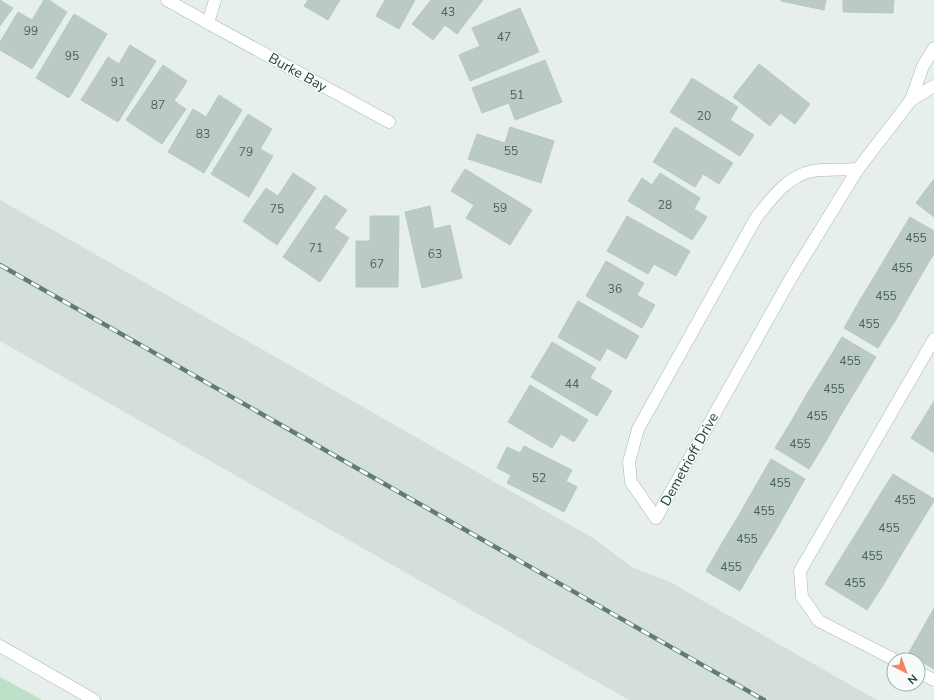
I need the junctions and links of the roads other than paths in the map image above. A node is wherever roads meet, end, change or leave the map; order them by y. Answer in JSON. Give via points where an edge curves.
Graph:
{"nodes":[{"id":1,"x":167,"y":0,"type":"edge"},
{"id":2,"x":215,"y":0,"type":"edge"},
{"id":3,"x":208,"y":23,"type":"junction"},
{"id":4,"x":934,"y":48,"type":"edge"},
{"id":5,"x":934,"y":86,"type":"edge"},
{"id":6,"x":911,"y":100,"type":"junction"},
{"id":7,"x":389,"y":122,"type":"dead end"},
{"id":8,"x":858,"y":169,"type":"junction"},
{"id":9,"x":934,"y":339,"type":"edge"},
{"id":10,"x":0,"y":646,"type":"edge"},
{"id":11,"x":886,"y":655,"type":"edge"},
{"id":12,"x":94,"y":700,"type":"edge"}],
"edges":[{"from":1,"to":3,"type":"street","name":"Burke Bay"},
{"from":2,"to":3,"type":"street"},
{"from":3,"to":7,"type":"street","name":"Burke Bay"},
{"from":4,"to":6,"type":"street","name":"Demetrioff Drive","via":[[923,66]]},
{"from":5,"to":6,"type":"street","name":"Demetrioff Drive"},
{"from":6,"to":8,"type":"street","name":"Demetrioff Drive"},
{"from":8,"to":8,"type":"street","name":"Demetrioff Drive","via":[[791,278],[656,518],[631,482],[629,462],[638,429],[756,218],[779,190],[797,177],[812,171]]},
{"from":9,"to":11,"type":"street","via":[[800,571],[802,598],[819,621]]},
{"from":10,"to":12,"type":"street"}]}
